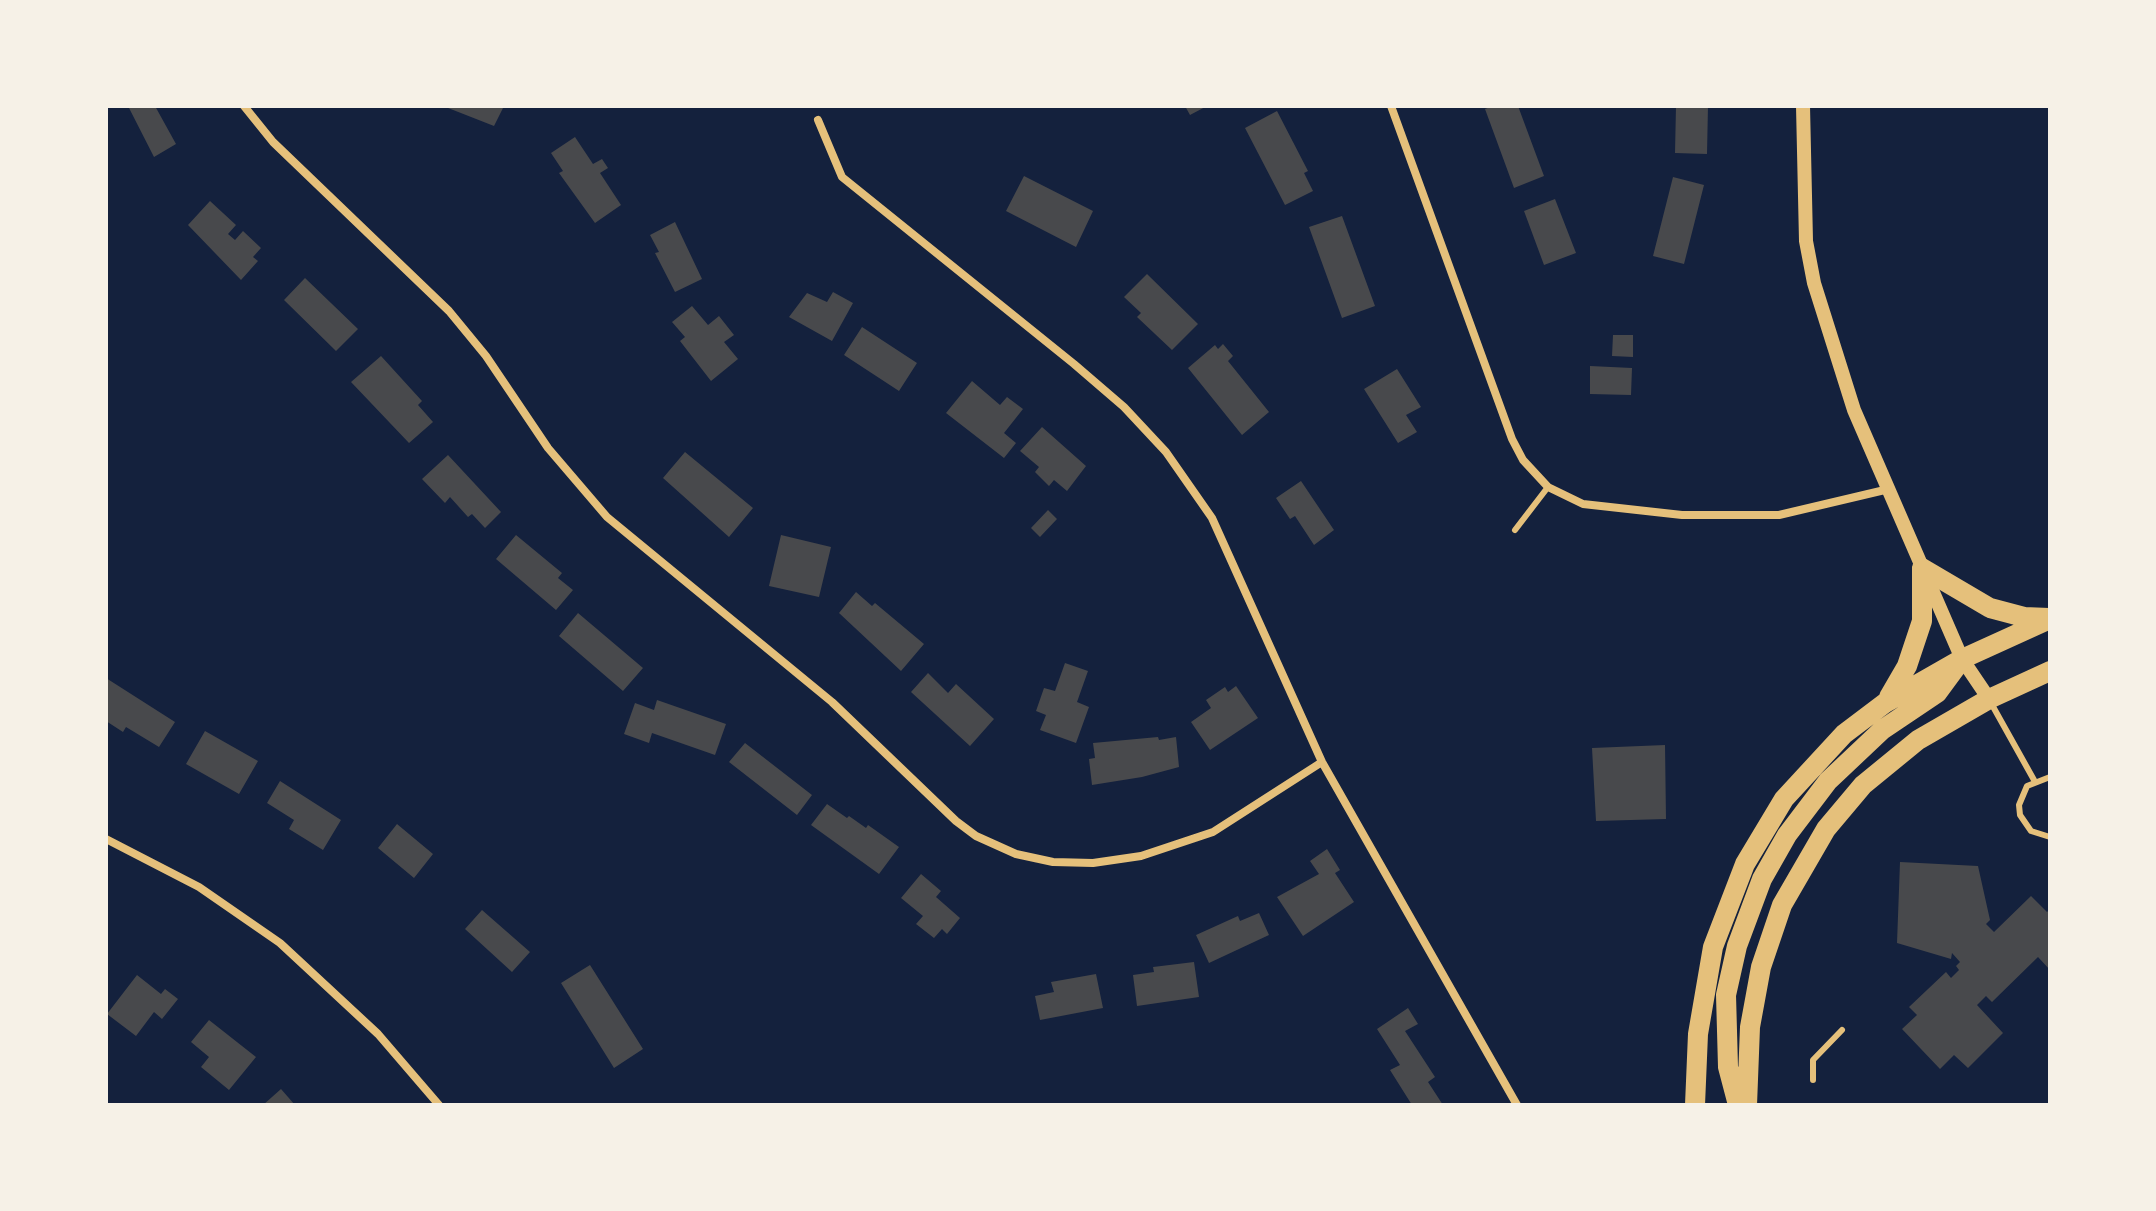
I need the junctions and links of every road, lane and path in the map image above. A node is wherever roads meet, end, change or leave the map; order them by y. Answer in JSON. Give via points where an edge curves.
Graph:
{"nodes":[{"id":1,"x":244,"y":106,"type":"edge"},
{"id":2,"x":1391,"y":106,"type":"edge"},
{"id":3,"x":1803,"y":106,"type":"edge"},
{"id":4,"x":818,"y":120,"type":"dead end"},
{"id":5,"x":1548,"y":487,"type":"junction"},
{"id":6,"x":1889,"y":489,"type":"junction"},
{"id":7,"x":1515,"y":530,"type":"dead end"},
{"id":8,"x":1922,"y":568,"type":"junction"},
{"id":9,"x":2050,"y":618,"type":"edge"},
{"id":10,"x":1962,"y":659,"type":"junction"},
{"id":11,"x":2050,"y":671,"type":"edge"},
{"id":12,"x":1989,"y":699,"type":"junction"},
{"id":13,"x":1885,"y":703,"type":"junction"},
{"id":14,"x":1322,"y":762,"type":"junction"},
{"id":15,"x":2050,"y":777,"type":"edge"},
{"id":16,"x":2034,"y":780,"type":"junction"},
{"id":17,"x":2050,"y":837,"type":"edge"},
{"id":18,"x":106,"y":839,"type":"edge"},
{"id":19,"x":1842,"y":1030,"type":"dead end"},
{"id":20,"x":1813,"y":1080,"type":"dead end"},
{"id":21,"x":439,"y":1105,"type":"edge"},
{"id":22,"x":1517,"y":1105,"type":"edge"},
{"id":23,"x":1695,"y":1105,"type":"edge"},
{"id":24,"x":1738,"y":1105,"type":"edge"},
{"id":25,"x":1747,"y":1105,"type":"edge"}],
"edges":[{"from":1,"to":14,"type":"street","via":[[273,142],[449,311],[548,448],[607,517],[832,702],[976,836],[1016,854],[1053,862],[1141,856],[1213,832]]},
{"from":2,"to":5,"type":"street","via":[[1512,439]]},
{"from":3,"to":6,"type":"street","via":[[1806,241],[1814,283],[1854,410]]},
{"from":4,"to":14,"type":"street","via":[[842,177],[1074,364],[1166,452],[1212,518]]},
{"from":5,"to":6,"type":"street","via":[[1583,504],[1682,515],[1779,515]]},
{"from":5,"to":7,"type":"lane"},
{"from":6,"to":8,"type":"street"},
{"from":8,"to":9,"type":"main road","via":[[1990,608]]},
{"from":8,"to":10,"type":"street"},
{"from":8,"to":13,"type":"main road","via":[[1917,641]]},
{"from":9,"to":10,"type":"main road"},
{"from":10,"to":12,"type":"street"},
{"from":10,"to":13,"type":"main road"},
{"from":10,"to":24,"type":"main road","via":[[1937,693],[1882,730],[1828,781],[1762,879],[1737,946],[1726,995],[1728,1067]]},
{"from":11,"to":12,"type":"main road"},
{"from":12,"to":16,"type":"lane"},
{"from":12,"to":25,"type":"main road","via":[[1939,725],[1884,765],[1813,847],[1782,905],[1761,967],[1750,1027]]},
{"from":13,"to":23,"type":"main road","via":[[1844,734],[1784,799],[1745,864],[1727,903],[1708,971]]},
{"from":14,"to":22,"type":"street"},
{"from":15,"to":16,"type":"lane"},
{"from":16,"to":17,"type":"lane","via":[[2021,795],[2020,815],[2031,831]]},
{"from":18,"to":21,"type":"street","via":[[199,887],[280,943],[378,1034]]},
{"from":19,"to":20,"type":"lane","via":[[1813,1060]]}]}
